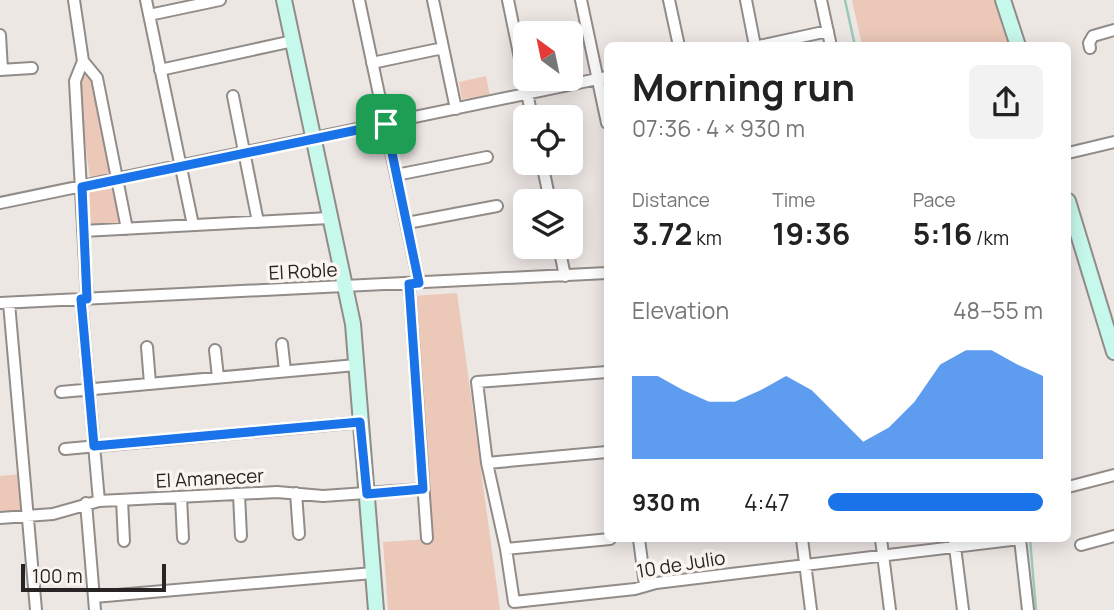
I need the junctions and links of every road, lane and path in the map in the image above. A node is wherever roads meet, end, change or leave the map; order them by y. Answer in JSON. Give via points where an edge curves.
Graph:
{"nodes":[{"id":1,"x":75,"y":0,"type":"edge"},
{"id":2,"x":146,"y":0,"type":"edge"},
{"id":3,"x":220,"y":0,"type":"edge"},
{"id":4,"x":284,"y":0,"type":"edge"},
{"id":5,"x":359,"y":0,"type":"edge"},
{"id":6,"x":433,"y":0,"type":"edge"},
{"id":7,"x":508,"y":0,"type":"edge"},
{"id":8,"x":581,"y":0,"type":"edge"},
{"id":9,"x":669,"y":0,"type":"edge"},
{"id":10,"x":746,"y":0,"type":"edge"},
{"id":11,"x":821,"y":0,"type":"edge"},
{"id":12,"x":1003,"y":0,"type":"edge"},
{"id":13,"x":149,"y":15,"type":"junction"},
{"id":14,"x":1114,"y":30,"type":"edge"},
{"id":15,"x":828,"y":31,"type":"junction"},
{"id":16,"x":0,"y":35,"type":"edge"},
{"id":17,"x":293,"y":41,"type":"junction"},
{"id":18,"x":677,"y":42,"type":"edge"},
{"id":19,"x":756,"y":42,"type":"edge"},
{"id":20,"x":776,"y":42,"type":"edge"},
{"id":21,"x":830,"y":42,"type":"edge"},
{"id":22,"x":1017,"y":42,"type":"edge"},
{"id":23,"x":443,"y":48,"type":"junction"},
{"id":24,"x":1090,"y":48,"type":"dead end"},
{"id":25,"x":83,"y":61,"type":"junction"},
{"id":26,"x":372,"y":63,"type":"junction"},
{"id":27,"x":32,"y":68,"type":"dead end"},
{"id":28,"x":160,"y":69,"type":"junction"},
{"id":29,"x":1,"y":70,"type":"edge"},
{"id":30,"x":603,"y":78,"type":"edge"},
{"id":31,"x":527,"y":93,"type":"junction"},
{"id":32,"x":233,"y":96,"type":"dead end"},
{"id":33,"x":530,"y":105,"type":"edge"},
{"id":34,"x":456,"y":109,"type":"junction"},
{"id":35,"x":386,"y":124,"type":"junction"},
{"id":36,"x":313,"y":139,"type":"junction"},
{"id":37,"x":1114,"y":142,"type":"edge"},
{"id":38,"x":1071,"y":152,"type":"edge"},
{"id":39,"x":245,"y":153,"type":"junction"},
{"id":40,"x":487,"y":157,"type":"dead end"},
{"id":41,"x":181,"y":167,"type":"junction"},
{"id":42,"x":396,"y":175,"type":"junction"},
{"id":43,"x":118,"y":180,"type":"junction"},
{"id":44,"x":82,"y":187,"type":"junction"},
{"id":45,"x":0,"y":202,"type":"edge"},
{"id":46,"x":497,"y":206,"type":"dead end"},
{"id":47,"x":1071,"y":211,"type":"edge"},
{"id":48,"x":329,"y":218,"type":"junction"},
{"id":49,"x":258,"y":222,"type":"junction"},
{"id":50,"x":407,"y":223,"type":"junction"},
{"id":51,"x":193,"y":225,"type":"junction"},
{"id":52,"x":128,"y":229,"type":"junction"},
{"id":53,"x":83,"y":231,"type":"junction"},
{"id":54,"x":561,"y":259,"type":"edge"},
{"id":55,"x":604,"y":273,"type":"edge"},
{"id":56,"x":565,"y":276,"type":"junction"},
{"id":57,"x":414,"y":284,"type":"junction"},
{"id":58,"x":344,"y":287,"type":"junction"},
{"id":59,"x":84,"y":299,"type":"junction"},
{"id":60,"x":4,"y":303,"type":"edge"},
{"id":61,"x":282,"y":344,"type":"dead end"},
{"id":62,"x":147,"y":347,"type":"dead end"},
{"id":63,"x":215,"y":350,"type":"dead end"},
{"id":64,"x":1114,"y":352,"type":"edge"},
{"id":65,"x":356,"y":365,"type":"junction"},
{"id":66,"x":285,"y":371,"type":"junction"},
{"id":67,"x":604,"y":372,"type":"edge"},
{"id":68,"x":218,"y":377,"type":"junction"},
{"id":69,"x":150,"y":383,"type":"junction"},
{"id":70,"x":89,"y":389,"type":"junction"},
{"id":71,"x":61,"y":391,"type":"dead end"},
{"id":72,"x":360,"y":422,"type":"junction"},
{"id":73,"x":94,"y":446,"type":"junction"},
{"id":74,"x":65,"y":449,"type":"dead end"},
{"id":75,"x":604,"y":452,"type":"edge"},
{"id":76,"x":487,"y":463,"type":"junction"},
{"id":77,"x":1114,"y":475,"type":"edge"},
{"id":78,"x":1071,"y":486,"type":"edge"},
{"id":79,"x":423,"y":489,"type":"junction"},
{"id":80,"x":296,"y":492,"type":"junction"},
{"id":81,"x":367,"y":494,"type":"junction"},
{"id":82,"x":239,"y":495,"type":"junction"},
{"id":83,"x":181,"y":497,"type":"junction"},
{"id":84,"x":122,"y":499,"type":"junction"},
{"id":85,"x":99,"y":500,"type":"junction"},
{"id":86,"x":86,"y":503,"type":"junction"},
{"id":87,"x":28,"y":517,"type":"junction"},
{"id":88,"x":0,"y":518,"type":"edge"},
{"id":89,"x":299,"y":534,"type":"dead end"},
{"id":90,"x":1114,"y":536,"type":"edge"},
{"id":91,"x":241,"y":537,"type":"dead end"},
{"id":92,"x":183,"y":538,"type":"dead end"},
{"id":93,"x":427,"y":538,"type":"dead end"},
{"id":94,"x":604,"y":540,"type":"edge"},
{"id":95,"x":124,"y":541,"type":"dead end"},
{"id":96,"x":639,"y":542,"type":"edge"},
{"id":97,"x":802,"y":542,"type":"edge"},
{"id":98,"x":881,"y":542,"type":"edge"},
{"id":99,"x":1020,"y":542,"type":"edge"},
{"id":100,"x":955,"y":543,"type":"edge"},
{"id":101,"x":1081,"y":544,"type":"dead end"},
{"id":102,"x":506,"y":549,"type":"junction"},
{"id":103,"x":883,"y":555,"type":"junction"},
{"id":104,"x":805,"y":565,"type":"junction"},
{"id":105,"x":373,"y":573,"type":"junction"},
{"id":106,"x":645,"y":585,"type":"junction"},
{"id":107,"x":94,"y":597,"type":"junction"},
{"id":108,"x":36,"y":610,"type":"edge"},
{"id":109,"x":95,"y":610,"type":"edge"},
{"id":110,"x":376,"y":610,"type":"edge"},
{"id":111,"x":811,"y":610,"type":"edge"},
{"id":112,"x":890,"y":610,"type":"edge"},
{"id":113,"x":963,"y":610,"type":"edge"},
{"id":114,"x":1028,"y":610,"type":"edge"}],
"edges":[{"from":1,"to":25,"type":"street"},
{"from":2,"to":13,"type":"street"},
{"from":3,"to":13,"type":"street"},
{"from":4,"to":17,"type":"street"},
{"from":5,"to":26,"type":"street"},
{"from":6,"to":23,"type":"street"},
{"from":7,"to":31,"type":"street"},
{"from":8,"to":30,"type":"street"},
{"from":9,"to":18,"type":"street"},
{"from":10,"to":19,"type":"street"},
{"from":11,"to":15,"type":"street"},
{"from":12,"to":22,"type":"street"},
{"from":13,"to":28,"type":"street"},
{"from":14,"to":24,"type":"street","via":[[1093,36]]},
{"from":15,"to":20,"type":"street"},
{"from":15,"to":21,"type":"street"},
{"from":16,"to":29,"type":"street"},
{"from":17,"to":28,"type":"street"},
{"from":17,"to":36,"type":"street"},
{"from":23,"to":26,"type":"street"},
{"from":23,"to":34,"type":"street"},
{"from":25,"to":43,"type":"street","via":[[97,78]]},
{"from":25,"to":44,"type":"street","via":[[75,81]]},
{"from":26,"to":35,"type":"street"},
{"from":27,"to":29,"type":"street"},
{"from":28,"to":41,"type":"street"},
{"from":30,"to":31,"type":"street"},
{"from":31,"to":33,"type":"street"},
{"from":31,"to":34,"type":"street"},
{"from":32,"to":39,"type":"street"},
{"from":34,"to":35,"type":"street"},
{"from":35,"to":36,"type":"street"},
{"from":35,"to":42,"type":"street"},
{"from":36,"to":39,"type":"street"},
{"from":36,"to":48,"type":"street"},
{"from":37,"to":38,"type":"street"},
{"from":39,"to":41,"type":"street"},
{"from":39,"to":49,"type":"street"},
{"from":40,"to":42,"type":"street"},
{"from":41,"to":43,"type":"street"},
{"from":41,"to":51,"type":"street"},
{"from":42,"to":50,"type":"street"},
{"from":43,"to":44,"type":"street"},
{"from":43,"to":52,"type":"street"},
{"from":44,"to":45,"type":"street"},
{"from":44,"to":53,"type":"street"},
{"from":46,"to":50,"type":"street"},
{"from":47,"to":64,"type":"street"},
{"from":48,"to":49,"type":"street"},
{"from":48,"to":58,"type":"street"},
{"from":49,"to":51,"type":"street"},
{"from":50,"to":57,"type":"street"},
{"from":51,"to":52,"type":"street"},
{"from":52,"to":53,"type":"street"},
{"from":53,"to":59,"type":"street"},
{"from":54,"to":56,"type":"street"},
{"from":55,"to":56,"type":"street","name":"El Roble"},
{"from":56,"to":57,"type":"street","name":"El Roble"},
{"from":57,"to":58,"type":"street","name":"El Roble"},
{"from":57,"to":79,"type":"street"},
{"from":58,"to":59,"type":"street","name":"El Roble"},
{"from":58,"to":65,"type":"street"},
{"from":59,"to":60,"type":"street","name":"El Roble"},
{"from":59,"to":70,"type":"street"},
{"from":60,"to":87,"type":"street"},
{"from":61,"to":66,"type":"street"},
{"from":62,"to":69,"type":"street"},
{"from":63,"to":68,"type":"street"},
{"from":65,"to":66,"type":"street"},
{"from":65,"to":72,"type":"street"},
{"from":66,"to":68,"type":"street"},
{"from":67,"to":76,"type":"street","via":[[477,383]]},
{"from":68,"to":69,"type":"street"},
{"from":69,"to":70,"type":"street"},
{"from":70,"to":71,"type":"street"},
{"from":70,"to":73,"type":"street"},
{"from":72,"to":73,"type":"street"},
{"from":72,"to":81,"type":"street"},
{"from":73,"to":74,"type":"street"},
{"from":73,"to":85,"type":"street"},
{"from":75,"to":76,"type":"street"},
{"from":76,"to":102,"type":"street"},
{"from":77,"to":78,"type":"street"},
{"from":79,"to":81,"type":"street","name":"El Amanecer"},
{"from":79,"to":93,"type":"street"},
{"from":80,"to":81,"type":"street","name":"El Amanecer"},
{"from":80,"to":82,"type":"street","name":"El Amanecer"},
{"from":80,"to":89,"type":"street"},
{"from":81,"to":105,"type":"street"},
{"from":82,"to":83,"type":"street","name":"El Amanecer"},
{"from":82,"to":91,"type":"street"},
{"from":83,"to":84,"type":"street","name":"El Amanecer"},
{"from":83,"to":92,"type":"street"},
{"from":84,"to":85,"type":"street","name":"El Amanecer"},
{"from":84,"to":95,"type":"street"},
{"from":85,"to":86,"type":"street","name":"El Amanecer"},
{"from":86,"to":87,"type":"street","name":"El Amanecer"},
{"from":86,"to":107,"type":"street"},
{"from":87,"to":88,"type":"street","name":"El Amanecer"},
{"from":87,"to":108,"type":"street"},
{"from":90,"to":101,"type":"street"},
{"from":94,"to":102,"type":"street"},
{"from":96,"to":106,"type":"street"},
{"from":97,"to":104,"type":"street"},
{"from":98,"to":103,"type":"street"},
{"from":99,"to":114,"type":"street"},
{"from":100,"to":103,"type":"street","name":"10 de Julio"},
{"from":100,"to":113,"type":"street"},
{"from":102,"to":106,"type":"street","name":"10 de Julio","via":[[514,602]]},
{"from":103,"to":104,"type":"street","name":"10 de Julio"},
{"from":103,"to":112,"type":"street"},
{"from":104,"to":106,"type":"street","name":"10 de Julio"},
{"from":104,"to":111,"type":"street"},
{"from":105,"to":107,"type":"street"},
{"from":105,"to":110,"type":"street"},
{"from":107,"to":109,"type":"street"}]}
